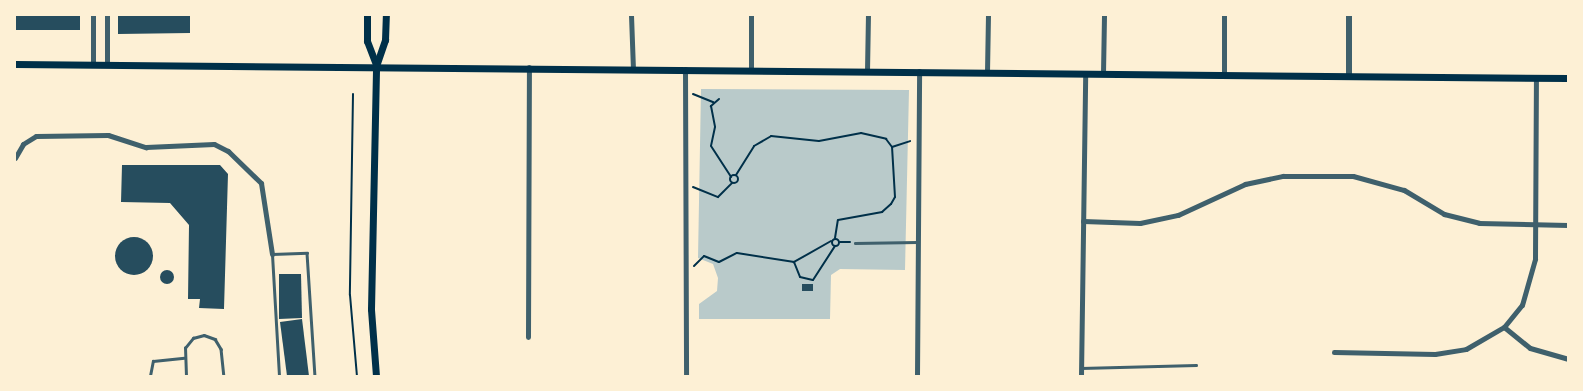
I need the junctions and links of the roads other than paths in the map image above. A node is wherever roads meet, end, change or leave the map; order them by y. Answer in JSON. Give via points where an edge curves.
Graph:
{"nodes":[{"id":1,"x":92,"y":15,"type":"edge"},
{"id":2,"x":107,"y":15,"type":"edge"},
{"id":3,"x":367,"y":15,"type":"edge"},
{"id":4,"x":386,"y":15,"type":"edge"},
{"id":5,"x":631,"y":15,"type":"edge"},
{"id":6,"x":751,"y":15,"type":"edge"},
{"id":7,"x":868,"y":15,"type":"edge"},
{"id":8,"x":988,"y":15,"type":"edge"},
{"id":9,"x":1104,"y":15,"type":"edge"},
{"id":10,"x":1224,"y":15,"type":"edge"},
{"id":11,"x":1349,"y":15,"type":"edge"},
{"id":12,"x":15,"y":64,"type":"edge"},
{"id":13,"x":93,"y":64,"type":"junction"},
{"id":14,"x":107,"y":64,"type":"junction"},
{"id":15,"x":376,"y":66,"type":"junction"},
{"id":16,"x":529,"y":67,"type":"junction"},
{"id":17,"x":633,"y":69,"type":"junction"},
{"id":18,"x":685,"y":69,"type":"junction"},
{"id":19,"x":751,"y":70,"type":"junction"},
{"id":20,"x":867,"y":71,"type":"junction"},
{"id":21,"x":919,"y":71,"type":"junction"},
{"id":22,"x":987,"y":72,"type":"junction"},
{"id":23,"x":1085,"y":73,"type":"junction"},
{"id":24,"x":1103,"y":73,"type":"junction"},
{"id":25,"x":1224,"y":74,"type":"junction"},
{"id":26,"x":1349,"y":76,"type":"junction"},
{"id":27,"x":1536,"y":78,"type":"junction"},
{"id":28,"x":1568,"y":78,"type":"edge"},
{"id":29,"x":15,"y":158,"type":"edge"},
{"id":30,"x":1083,"y":221,"type":"junction"},
{"id":31,"x":1535,"y":224,"type":"junction"},
{"id":32,"x":1568,"y":225,"type":"edge"},
{"id":33,"x":855,"y":242,"type":"road end"},
{"id":34,"x":918,"y":242,"type":"junction"},
{"id":35,"x":272,"y":254,"type":"junction"},
{"id":36,"x":1504,"y":328,"type":"junction"},
{"id":37,"x":528,"y":337,"type":"dead end"},
{"id":38,"x":1334,"y":352,"type":"dead end"},
{"id":39,"x":184,"y":358,"type":"junction"},
{"id":40,"x":1568,"y":359,"type":"edge"},
{"id":41,"x":1196,"y":365,"type":"dead end"},
{"id":42,"x":1081,"y":368,"type":"junction"},
{"id":43,"x":150,"y":376,"type":"edge"},
{"id":44,"x":186,"y":376,"type":"edge"},
{"id":45,"x":224,"y":376,"type":"edge"},
{"id":46,"x":279,"y":376,"type":"edge"},
{"id":47,"x":316,"y":376,"type":"edge"},
{"id":48,"x":376,"y":376,"type":"edge"},
{"id":49,"x":686,"y":376,"type":"edge"},
{"id":50,"x":917,"y":376,"type":"edge"},
{"id":51,"x":1081,"y":376,"type":"edge"}],
"edges":[{"from":1,"to":13,"type":"street"},
{"from":2,"to":14,"type":"street"},
{"from":3,"to":15,"type":"main road","via":[[367,41]]},
{"from":4,"to":15,"type":"main road","via":[[385,40]]},
{"from":5,"to":17,"type":"street"},
{"from":6,"to":19,"type":"street"},
{"from":7,"to":20,"type":"street"},
{"from":8,"to":22,"type":"street"},
{"from":9,"to":24,"type":"street"},
{"from":10,"to":25,"type":"street"},
{"from":11,"to":26,"type":"street"},
{"from":12,"to":13,"type":"main road"},
{"from":13,"to":14,"type":"main road"},
{"from":14,"to":15,"type":"main road"},
{"from":15,"to":16,"type":"main road"},
{"from":15,"to":48,"type":"main road","via":[[371,309]]},
{"from":16,"to":17,"type":"main road"},
{"from":16,"to":37,"type":"street"},
{"from":17,"to":18,"type":"main road"},
{"from":18,"to":19,"type":"main road"},
{"from":18,"to":49,"type":"street"},
{"from":19,"to":20,"type":"main road"},
{"from":20,"to":21,"type":"main road"},
{"from":21,"to":22,"type":"main road"},
{"from":21,"to":34,"type":"street"},
{"from":22,"to":23,"type":"main road"},
{"from":23,"to":24,"type":"main road"},
{"from":23,"to":30,"type":"street"},
{"from":24,"to":25,"type":"main road"},
{"from":25,"to":26,"type":"main road"},
{"from":26,"to":27,"type":"main road"},
{"from":27,"to":28,"type":"main road"},
{"from":27,"to":31,"type":"street"},
{"from":29,"to":35,"type":"street","via":[[23,144],[36,136],[108,135],[146,147],[214,144],[228,151],[261,183]]},
{"from":30,"to":31,"type":"street","via":[[1140,223],[1178,215],[1245,184],[1282,176],[1353,176],[1404,190],[1444,214],[1479,223]]},
{"from":30,"to":42,"type":"street"},
{"from":31,"to":32,"type":"street"},
{"from":31,"to":36,"type":"street","via":[[1532,282]]},
{"from":33,"to":34,"type":"lane"},
{"from":34,"to":50,"type":"street"},
{"from":35,"to":46,"type":"lane"},
{"from":35,"to":47,"type":"lane","via":[[307,253]]},
{"from":36,"to":38,"type":"street","via":[[1482,343],[1435,354]]},
{"from":36,"to":40,"type":"street","via":[[1530,348]]},
{"from":39,"to":43,"type":"lane","via":[[153,360]]},
{"from":39,"to":44,"type":"lane"},
{"from":39,"to":45,"type":"lane","via":[[193,338],[210,336],[221,349]]},
{"from":41,"to":42,"type":"lane"},
{"from":42,"to":51,"type":"street"}]}
